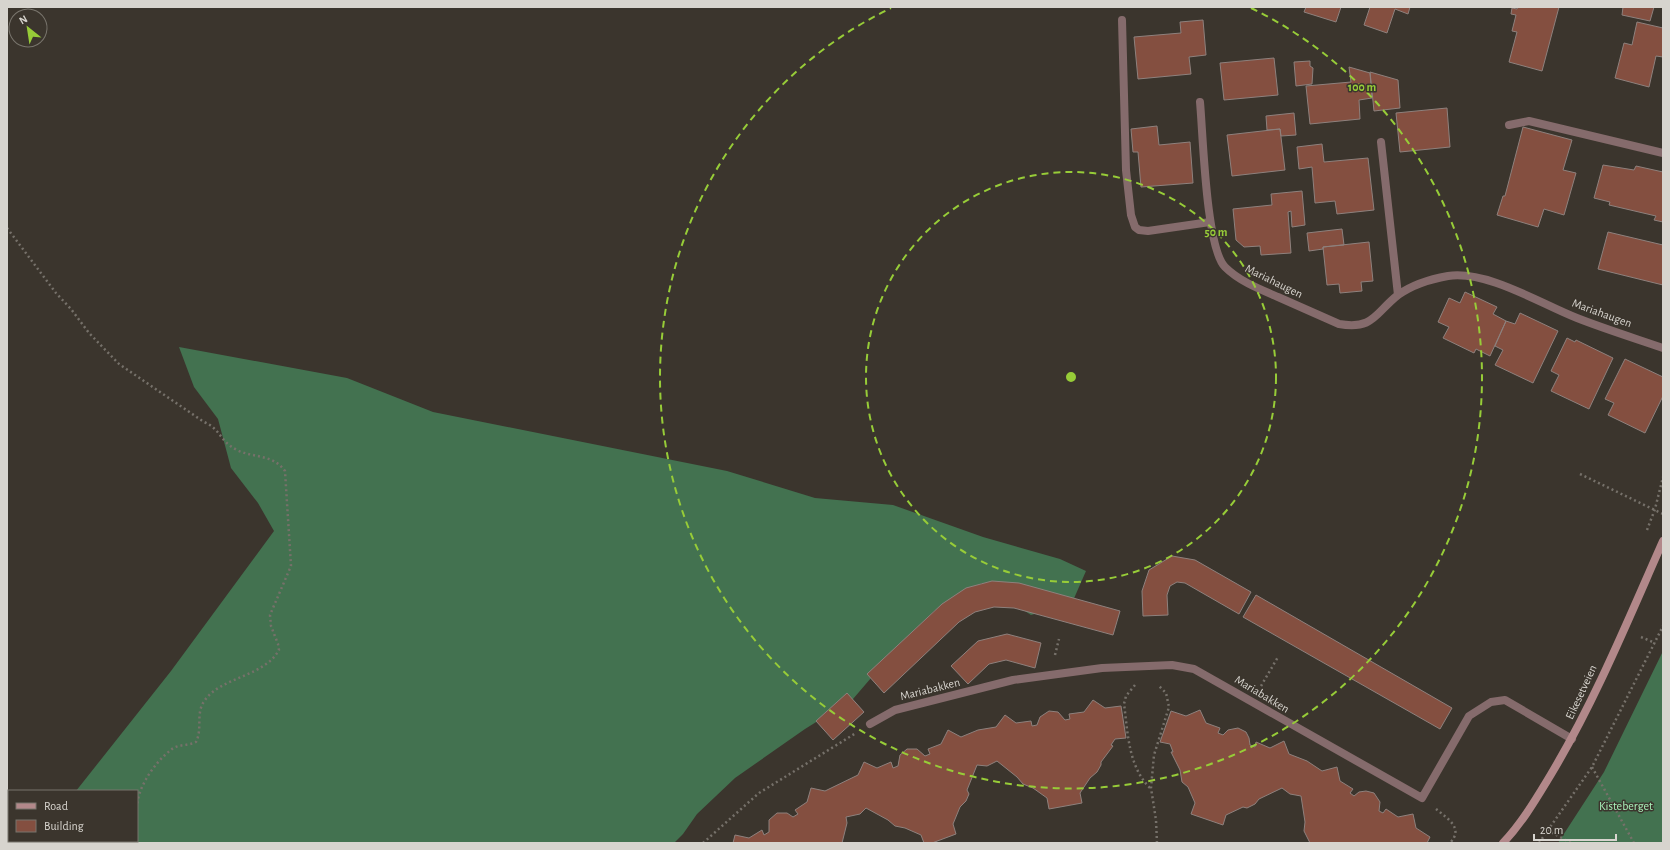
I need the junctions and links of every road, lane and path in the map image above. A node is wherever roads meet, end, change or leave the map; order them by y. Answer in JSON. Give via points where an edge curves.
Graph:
{"nodes":[{"id":1,"x":1122,"y":20,"type":"dead end"},
{"id":2,"x":1200,"y":102,"type":"dead end"},
{"id":3,"x":1509,"y":126,"type":"dead end"},
{"id":4,"x":1380,"y":142,"type":"dead end"},
{"id":5,"x":1663,"y":153,"type":"edge"},
{"id":6,"x":1210,"y":222,"type":"junction"},
{"id":7,"x":7,"y":228,"type":"edge"},
{"id":8,"x":1398,"y":296,"type":"junction"},
{"id":9,"x":1663,"y":348,"type":"edge"},
{"id":10,"x":1580,"y":474,"type":"dead end"},
{"id":11,"x":1663,"y":514,"type":"edge"},
{"id":12,"x":1663,"y":541,"type":"edge"},
{"id":13,"x":1663,"y":626,"type":"edge"},
{"id":14,"x":1059,"y":639,"type":"dead end"},
{"id":15,"x":1057,"y":651,"type":"dead end"},
{"id":16,"x":1278,"y":657,"type":"dead end"},
{"id":17,"x":1148,"y":666,"type":"junction"},
{"id":18,"x":1267,"y":676,"type":"dead end"},
{"id":19,"x":1147,"y":682,"type":"junction"},
{"id":20,"x":870,"y":724,"type":"joint"},
{"id":21,"x":1572,"y":739,"type":"junction"},
{"id":22,"x":1592,"y":767,"type":"junction"},
{"id":23,"x":1151,"y":788,"type":"junction"},
{"id":24,"x":1422,"y":798,"type":"junction"},
{"id":25,"x":138,"y":799,"type":"edge"},
{"id":26,"x":1547,"y":830,"type":"junction"},
{"id":27,"x":703,"y":843,"type":"edge"},
{"id":28,"x":1157,"y":843,"type":"edge"},
{"id":29,"x":1450,"y":843,"type":"edge"},
{"id":30,"x":1503,"y":843,"type":"edge"},
{"id":31,"x":1539,"y":843,"type":"edge"},
{"id":32,"x":1572,"y":843,"type":"edge"},
{"id":33,"x":1634,"y":843,"type":"edge"}],
"edges":[{"from":1,"to":6,"type":"street","via":[[1126,170],[1135,227],[1148,231]]},
{"from":2,"to":6,"type":"street","name":"Mariahaugen"},
{"from":3,"to":5,"type":"street","via":[[1529,120]]},
{"from":4,"to":8,"type":"street"},
{"from":6,"to":8,"type":"street","name":"Mariahaugen","via":[[1218,256],[1232,273],[1248,284],[1339,324],[1353,326],[1365,323]]},
{"from":7,"to":25,"type":"path","via":[[56,293],[119,364],[212,425],[223,441],[238,451],[270,458],[285,471],[291,566],[270,615],[279,650],[269,662],[205,699],[198,717],[199,732],[196,742],[173,748],[159,762]]},
{"from":8,"to":9,"type":"street","name":"Mariahaugen","via":[[1414,286],[1432,280],[1449,276],[1475,276],[1577,318]]},
{"from":10,"to":11,"type":"path"},
{"from":12,"to":21,"type":"main road","name":"Eikesetveien"},
{"from":13,"to":22,"type":"path"},
{"from":14,"to":15,"type":"path"},
{"from":16,"to":18,"type":"path"},
{"from":17,"to":19,"type":"path"},
{"from":17,"to":20,"type":"street","name":"Mariabakken","via":[[1102,668],[1013,680],[896,710]]},
{"from":17,"to":24,"type":"street","name":"Mariabakken","via":[[1172,665],[1194,669]]},
{"from":19,"to":23,"type":"path","via":[[1164,689],[1170,707],[1154,755]]},
{"from":19,"to":23,"type":"path","via":[[1135,685],[1126,696],[1124,704],[1130,752],[1136,769]]},
{"from":20,"to":27,"type":"path","via":[[759,793]]},
{"from":21,"to":24,"type":"street","via":[[1505,700],[1491,702],[1469,716]]},
{"from":21,"to":30,"type":"main road","name":"Eikesetveien","via":[[1537,796]]},
{"from":22,"to":26,"type":"path"},
{"from":22,"to":33,"type":"path"},
{"from":23,"to":28,"type":"path"},
{"from":24,"to":29,"type":"path","via":[[1453,824],[1456,830]]},
{"from":26,"to":31,"type":"path"},
{"from":26,"to":32,"type":"path"}]}
